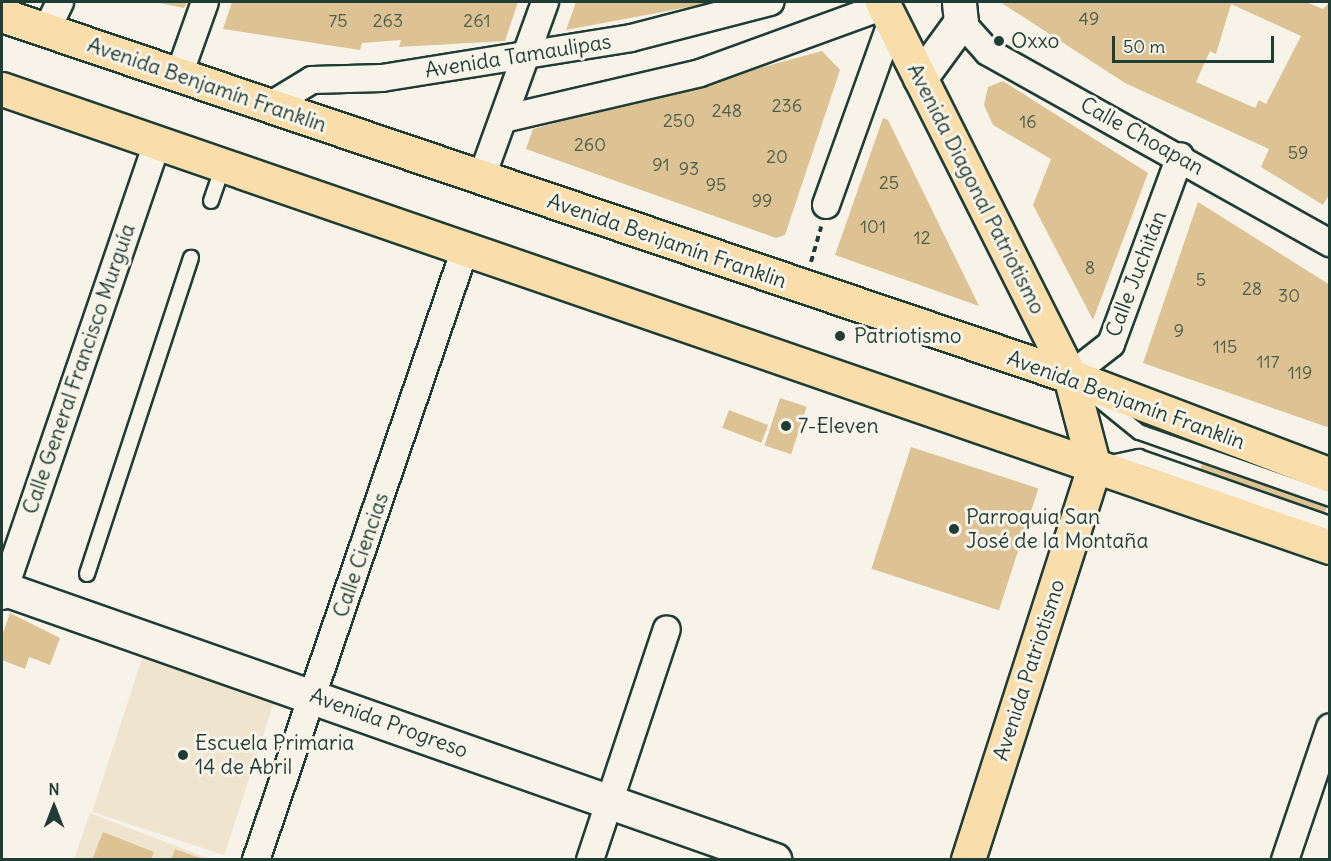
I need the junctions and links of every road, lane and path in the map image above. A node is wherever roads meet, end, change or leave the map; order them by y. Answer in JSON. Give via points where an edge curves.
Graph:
{"nodes":[{"id":1,"x":60,"y":2,"type":"edge"},
{"id":2,"x":205,"y":2,"type":"edge"},
{"id":3,"x":545,"y":2,"type":"edge"},
{"id":4,"x":770,"y":2,"type":"edge"},
{"id":5,"x":886,"y":9,"type":"edge"},
{"id":6,"x":960,"y":12,"type":"edge"},
{"id":7,"x":2,"y":15,"type":"edge"},
{"id":8,"x":46,"y":31,"type":"junction"},
{"id":9,"x":526,"y":54,"type":"junction"},
{"id":10,"x":179,"y":75,"type":"junction"},
{"id":11,"x":920,"y":78,"type":"junction"},
{"id":12,"x":2,"y":89,"type":"edge"},
{"id":13,"x":269,"y":106,"type":"junction"},
{"id":14,"x":503,"y":119,"type":"junction"},
{"id":15,"x":157,"y":143,"type":"junction"},
{"id":16,"x":1180,"y":156,"type":"junction"},
{"id":17,"x":223,"y":166,"type":"junction"},
{"id":18,"x":481,"y":179,"type":"junction"},
{"id":19,"x":211,"y":201,"type":"dead end"},
{"id":20,"x":826,"y":205,"type":"dead end"},
{"id":21,"x":1328,"y":239,"type":"edge"},
{"id":22,"x":465,"y":249,"type":"junction"},
{"id":23,"x":190,"y":258,"type":"dead end"},
{"id":24,"x":1070,"y":376,"type":"junction"},
{"id":25,"x":1094,"y":467,"type":"junction"},
{"id":26,"x":1329,"y":475,"type":"edge"},
{"id":27,"x":1329,"y":499,"type":"edge"},
{"id":28,"x":1329,"y":524,"type":"edge"},
{"id":29,"x":1329,"y":547,"type":"edge"},
{"id":30,"x":87,"y":574,"type":"dead end"},
{"id":31,"x":2,"y":591,"type":"edge"},
{"id":32,"x":667,"y":629,"type":"dead end"},
{"id":33,"x":313,"y":696,"type":"junction"},
{"id":34,"x":1329,"y":727,"type":"edge"},
{"id":35,"x":608,"y":802,"type":"junction"},
{"id":36,"x":256,"y":860,"type":"edge"},
{"id":37,"x":590,"y":860,"type":"edge"},
{"id":38,"x":775,"y":860,"type":"edge"},
{"id":39,"x":968,"y":860,"type":"edge"},
{"id":40,"x":1285,"y":860,"type":"edge"}],
"edges":[{"from":1,"to":8,"type":"street"},
{"from":2,"to":10,"type":"street"},
{"from":3,"to":9,"type":"street"},
{"from":4,"to":9,"type":"street","name":"Avenida Tamaulipas","via":[[631,38]]},
{"from":5,"to":11,"type":"main road","name":"Avenida Diagonal Patriotismo"},
{"from":5,"to":14,"type":"street","via":[[700,73]]},
{"from":5,"to":20,"type":"street"},
{"from":6,"to":11,"type":"street"},
{"from":6,"to":16,"type":"street","name":"Calle Choapan","via":[[988,52]]},
{"from":7,"to":8,"type":"main road","name":"Avenida Benjamín Franklin"},
{"from":8,"to":10,"type":"main road","name":"Avenida Benjamín Franklin"},
{"from":9,"to":13,"type":"street","name":"Avenida Tamaulipas","via":[[381,78],[312,80]]},
{"from":9,"to":14,"type":"street"},
{"from":10,"to":13,"type":"main road","name":"Avenida Benjamín Franklin"},
{"from":11,"to":24,"type":"main road","name":"Avenida Diagonal Patriotismo"},
{"from":12,"to":15,"type":"main road"},
{"from":13,"to":18,"type":"main road","name":"Avenida Benjamín Franklin"},
{"from":14,"to":18,"type":"street"},
{"from":15,"to":17,"type":"main road"},
{"from":15,"to":31,"type":"street","name":"Calle General Francisco Murguía"},
{"from":16,"to":21,"type":"street","name":"Calle Choapan"},
{"from":16,"to":24,"type":"street","name":"Calle Juchitán","via":[[1111,344]]},
{"from":17,"to":19,"type":"lane"},
{"from":17,"to":22,"type":"main road"},
{"from":18,"to":24,"type":"main road","name":"Avenida Benjamín Franklin"},
{"from":22,"to":25,"type":"main road"},
{"from":22,"to":33,"type":"street","name":"Calle Ciencias"},
{"from":23,"to":30,"type":"lane"},
{"from":24,"to":25,"type":"main road"},
{"from":24,"to":26,"type":"main road","name":"Avenida Benjamín Franklin"},
{"from":24,"to":27,"type":"lane","via":[[1139,432]]},
{"from":25,"to":28,"type":"lane","via":[[1139,457]]},
{"from":25,"to":29,"type":"main road"},
{"from":25,"to":39,"type":"main road","name":"Avenida Patriotismo"},
{"from":31,"to":33,"type":"street","name":"Avenida Progreso"},
{"from":32,"to":35,"type":"street"},
{"from":33,"to":35,"type":"street","name":"Avenida Progreso"},
{"from":33,"to":36,"type":"street","name":"Calle Ciencias"},
{"from":34,"to":40,"type":"street"},
{"from":35,"to":37,"type":"street"},
{"from":35,"to":38,"type":"street","name":"Avenida Progreso"}]}
